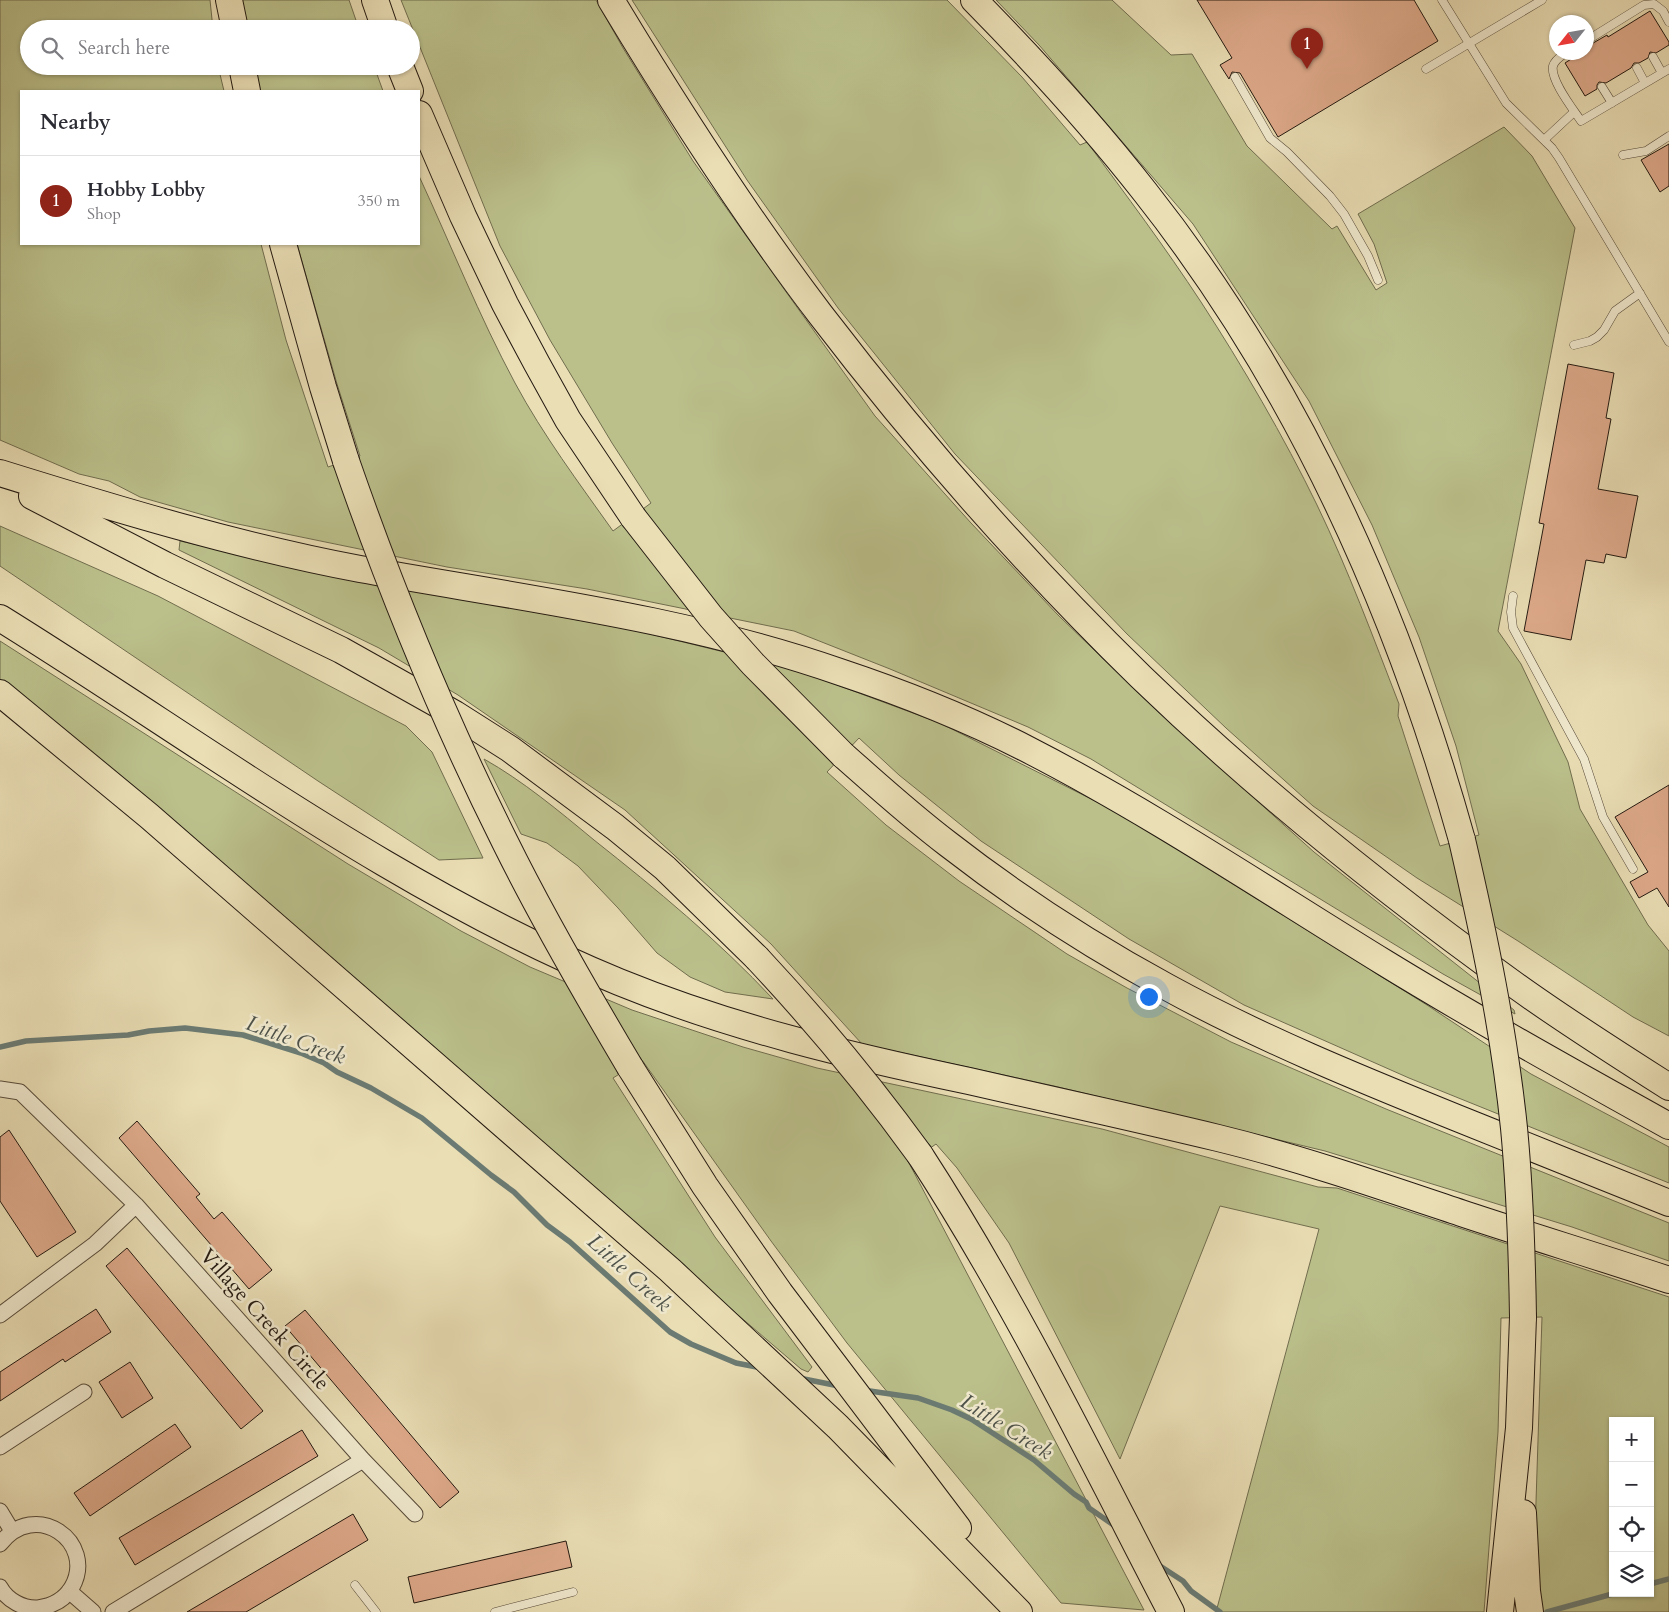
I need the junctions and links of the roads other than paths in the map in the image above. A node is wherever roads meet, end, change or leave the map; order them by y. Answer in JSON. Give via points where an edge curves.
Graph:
{"nodes":[{"id":1,"x":229,"y":0,"type":"edge"},
{"id":2,"x":375,"y":0,"type":"edge"},
{"id":3,"x":611,"y":0,"type":"edge"},
{"id":4,"x":974,"y":0,"type":"edge"},
{"id":5,"x":1442,"y":0,"type":"edge"},
{"id":6,"x":1542,"y":0,"type":"edge"},
{"id":7,"x":233,"y":20,"type":"edge"},
{"id":8,"x":382,"y":20,"type":"edge"},
{"id":9,"x":1669,"y":22,"type":"edge"},
{"id":10,"x":1594,"y":37,"type":"edge"},
{"id":11,"x":1468,"y":44,"type":"junction"},
{"id":12,"x":1653,"y":57,"type":"dead end"},
{"id":13,"x":1557,"y":60,"type":"edge"},
{"id":14,"x":1636,"y":68,"type":"dead end"},
{"id":15,"x":1426,"y":69,"type":"dead end"},
{"id":16,"x":1666,"y":71,"type":"edge"},
{"id":17,"x":244,"y":75,"type":"edge"},
{"id":18,"x":404,"y":75,"type":"edge"},
{"id":19,"x":1235,"y":78,"type":"dead end"},
{"id":20,"x":1645,"y":83,"type":"junction"},
{"id":21,"x":1602,"y":87,"type":"dead end"},
{"id":22,"x":247,"y":90,"type":"edge"},
{"id":23,"x":410,"y":90,"type":"edge"},
{"id":24,"x":1612,"y":103,"type":"junction"},
{"id":25,"x":1574,"y":112,"type":"junction"},
{"id":26,"x":420,"y":116,"type":"edge"},
{"id":27,"x":1669,"y":136,"type":"edge"},
{"id":28,"x":1544,"y":140,"type":"junction"},
{"id":29,"x":1623,"y":155,"type":"dead end"},
{"id":30,"x":282,"y":245,"type":"edge"},
{"id":31,"x":1378,"y":280,"type":"dead end"},
{"id":32,"x":1640,"y":293,"type":"junction"},
{"id":33,"x":1669,"y":342,"type":"edge"},
{"id":34,"x":1574,"y":345,"type":"dead end"},
{"id":35,"x":0,"y":473,"type":"edge"},
{"id":36,"x":0,"y":479,"type":"edge"},
{"id":37,"x":1513,"y":596,"type":"dead end"},
{"id":38,"x":0,"y":618,"type":"edge"},
{"id":39,"x":0,"y":693,"type":"edge"},
{"id":40,"x":1633,"y":868,"type":"dead end"},
{"id":41,"x":1669,"y":1087,"type":"edge"},
{"id":42,"x":0,"y":1089,"type":"edge"},
{"id":43,"x":1669,"y":1126,"type":"edge"},
{"id":44,"x":1669,"y":1203,"type":"edge"},
{"id":45,"x":136,"y":1206,"type":"junction"},
{"id":46,"x":1669,"y":1280,"type":"edge"},
{"id":47,"x":0,"y":1315,"type":"edge"},
{"id":48,"x":84,"y":1392,"type":"dead end"},
{"id":49,"x":1519,"y":1428,"type":"junction"},
{"id":50,"x":0,"y":1447,"type":"edge"},
{"id":51,"x":363,"y":1460,"type":"junction"},
{"id":52,"x":0,"y":1511,"type":"edge"},
{"id":53,"x":415,"y":1514,"type":"dead end"},
{"id":54,"x":12,"y":1531,"type":"junction"},
{"id":55,"x":0,"y":1544,"type":"edge"},
{"id":56,"x":355,"y":1585,"type":"dead end"},
{"id":57,"x":0,"y":1587,"type":"edge"},
{"id":58,"x":69,"y":1591,"type":"junction"},
{"id":59,"x":573,"y":1592,"type":"dead end"},
{"id":60,"x":23,"y":1609,"type":"edge"},
{"id":61,"x":93,"y":1612,"type":"edge"},
{"id":62,"x":112,"y":1612,"type":"edge"},
{"id":63,"x":376,"y":1612,"type":"edge"},
{"id":64,"x":495,"y":1612,"type":"edge"},
{"id":65,"x":1019,"y":1612,"type":"edge"},
{"id":66,"x":1022,"y":1612,"type":"edge"},
{"id":67,"x":1171,"y":1612,"type":"edge"},
{"id":68,"x":1500,"y":1612,"type":"edge"},
{"id":69,"x":1530,"y":1612,"type":"edge"}],
"edges":[{"from":1,"to":7,"type":"highway"},
{"from":2,"to":8,"type":"highway"},
{"from":3,"to":41,"type":"highway","via":[[706,152],[819,313],[942,464],[1073,608],[1214,744],[1364,871],[1517,987]]},
{"from":4,"to":49,"type":"highway","bridge":true,"via":[[1062,93],[1146,193],[1196,261],[1258,355],[1320,469],[1376,588],[1443,774],[1487,950],[1506,1062],[1519,1192],[1523,1318]]},
{"from":5,"to":11,"type":"lane"},
{"from":6,"to":11,"type":"lane"},
{"from":9,"to":10,"type":"lane","via":[[1654,4],[1644,5],[1630,18]]},
{"from":11,"to":15,"type":"lane"},
{"from":11,"to":28,"type":"lane","via":[[1506,103]]},
{"from":12,"to":16,"type":"lane"},
{"from":13,"to":25,"type":"lane","via":[[1553,74]]},
{"from":14,"to":20,"type":"lane"},
{"from":16,"to":20,"type":"lane"},
{"from":17,"to":22,"type":"highway"},
{"from":18,"to":23,"type":"highway"},
{"from":19,"to":31,"type":"lane","via":[[1270,138],[1330,196],[1344,214]]},
{"from":20,"to":24,"type":"lane"},
{"from":21,"to":24,"type":"lane"},
{"from":24,"to":25,"type":"lane","via":[[1581,122]]},
{"from":25,"to":28,"type":"lane"},
{"from":26,"to":44,"type":"highway","bridge":true,"via":[[505,304],[573,428],[632,517],[747,658],[843,755],[916,819],[998,882],[1052,918],[1165,986],[1232,1021],[1343,1071]]},
{"from":27,"to":29,"type":"lane","via":[[1646,151]]},
{"from":28,"to":32,"type":"lane","via":[[1559,158]]},
{"from":30,"to":66,"type":"highway","bridge":true,"via":[[346,461],[396,600],[472,775],[539,909],[630,1067],[705,1186],[780,1293]]},
{"from":32,"to":33,"type":"lane"},
{"from":32,"to":34,"type":"lane","via":[[1615,311],[1597,337]]},
{"from":35,"to":43,"type":"highway","via":[[201,534],[280,552],[562,603],[718,636],[839,671],[900,694],[971,722],[1095,785],[1470,1014]]},
{"from":36,"to":67,"type":"highway","bridge":true,"via":[[398,680],[510,750],[665,868],[757,958],[842,1053],[920,1155],[958,1214],[1027,1335]]},
{"from":37,"to":40,"type":"lane","via":[[1513,628],[1584,759],[1603,817]]},
{"from":38,"to":46,"type":"highway","via":[[390,866],[504,930],[623,984],[811,1045],[1130,1117],[1319,1166]]},
{"from":39,"to":65,"type":"highway","via":[[149,816],[670,1270],[838,1427]]},
{"from":42,"to":45,"type":"street","name":"Village Creek Circle","via":[[20,1092]]},
{"from":45,"to":47,"type":"street","via":[[95,1244]]},
{"from":45,"to":51,"type":"street","name":"Village Creek Circle"},
{"from":48,"to":50,"type":"street"},
{"from":49,"to":68,"type":"highway"},
{"from":49,"to":69,"type":"highway"},
{"from":51,"to":53,"type":"street","name":"Village Creek Circle"},
{"from":51,"to":62,"type":"street"},
{"from":52,"to":54,"type":"street"},
{"from":54,"to":55,"type":"street"},
{"from":54,"to":58,"type":"street","via":[[21,1526],[40,1524],[50,1526],[66,1537],[78,1564]]},
{"from":56,"to":63,"type":"lane"},
{"from":57,"to":60,"type":"street"},
{"from":58,"to":60,"type":"street","via":[[44,1607]]},
{"from":58,"to":61,"type":"street"},
{"from":59,"to":64,"type":"lane"}]}
